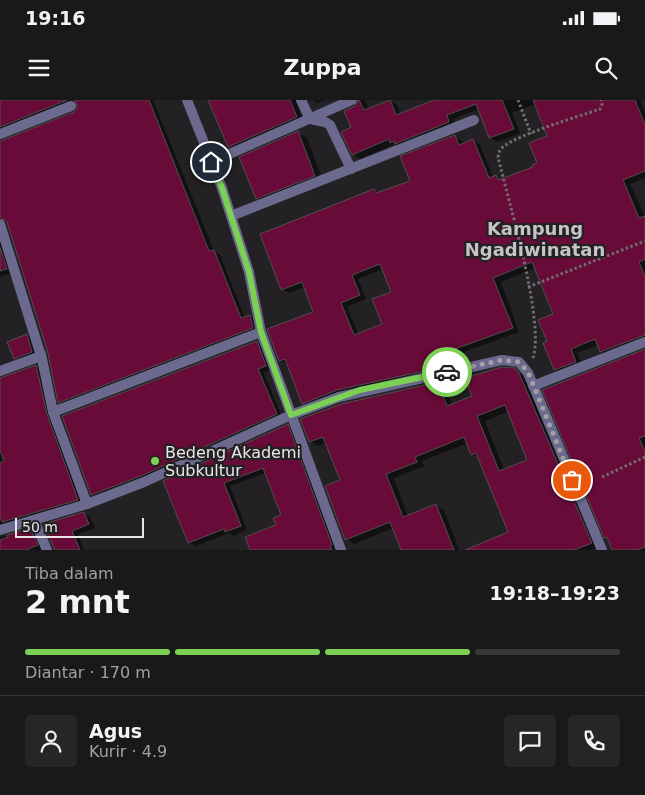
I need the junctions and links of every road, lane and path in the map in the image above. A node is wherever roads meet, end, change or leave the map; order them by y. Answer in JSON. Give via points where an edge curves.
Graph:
{"nodes":[{"id":1,"x":187,"y":100,"type":"edge"},
{"id":2,"x":301,"y":100,"type":"edge"},
{"id":3,"x":352,"y":100,"type":"edge"},
{"id":4,"x":518,"y":100,"type":"edge"},
{"id":5,"x":601,"y":100,"type":"edge"},
{"id":6,"x":71,"y":106,"type":"dead end"},
{"id":7,"x":310,"y":119,"type":"junction"},
{"id":8,"x":474,"y":120,"type":"dead end"},
{"id":9,"x":0,"y":134,"type":"edge"},
{"id":10,"x":531,"y":134,"type":"junction"},
{"id":11,"x":211,"y":162,"type":"junction"},
{"id":12,"x":351,"y":169,"type":"junction"},
{"id":13,"x":231,"y":216,"type":"junction"},
{"id":14,"x":0,"y":224,"type":"edge"},
{"id":15,"x":645,"y":241,"type":"edge"},
{"id":16,"x":528,"y":287,"type":"junction"},
{"id":17,"x":261,"y":332,"type":"junction"},
{"id":18,"x":645,"y":342,"type":"edge"},
{"id":19,"x":41,"y":354,"type":"junction"},
{"id":20,"x":0,"y":371,"type":"edge"},
{"id":21,"x":528,"y":372,"type":"junction"},
{"id":22,"x":533,"y":386,"type":"junction"},
{"id":23,"x":53,"y":412,"type":"junction"},
{"id":24,"x":291,"y":415,"type":"junction"},
{"id":25,"x":645,"y":457,"type":"edge"},
{"id":26,"x":602,"y":477,"type":"dead end"},
{"id":27,"x":87,"y":504,"type":"junction"},
{"id":28,"x":34,"y":520,"type":"junction"},
{"id":29,"x":0,"y":530,"type":"edge"},
{"id":30,"x":47,"y":550,"type":"edge"},
{"id":31,"x":341,"y":550,"type":"edge"},
{"id":32,"x":602,"y":550,"type":"edge"}],
"edges":[{"from":1,"to":11,"type":"street"},
{"from":2,"to":7,"type":"street"},
{"from":3,"to":7,"type":"street"},
{"from":4,"to":10,"type":"path"},
{"from":5,"to":10,"type":"path","via":[[600,109]]},
{"from":6,"to":9,"type":"street"},
{"from":7,"to":11,"type":"street"},
{"from":7,"to":12,"type":"street","via":[[330,126]]},
{"from":8,"to":12,"type":"street"},
{"from":10,"to":16,"type":"path","via":[[504,146],[498,157]]},
{"from":11,"to":13,"type":"street"},
{"from":12,"to":13,"type":"street"},
{"from":13,"to":17,"type":"street","via":[[249,272]]},
{"from":14,"to":19,"type":"street"},
{"from":15,"to":16,"type":"path"},
{"from":16,"to":21,"type":"path","via":[[536,350]]},
{"from":17,"to":23,"type":"street"},
{"from":17,"to":24,"type":"street"},
{"from":18,"to":22,"type":"street"},
{"from":19,"to":20,"type":"street","via":[[40,358]]},
{"from":19,"to":23,"type":"street"},
{"from":21,"to":22,"type":"street"},
{"from":21,"to":24,"type":"street","via":[[519,362],[502,360],[360,390]]},
{"from":22,"to":32,"type":"street"},
{"from":23,"to":27,"type":"street"},
{"from":24,"to":27,"type":"street","via":[[162,475]]},
{"from":24,"to":31,"type":"street"},
{"from":25,"to":26,"type":"path"},
{"from":27,"to":28,"type":"street"},
{"from":28,"to":29,"type":"street"},
{"from":28,"to":30,"type":"street"}]}
